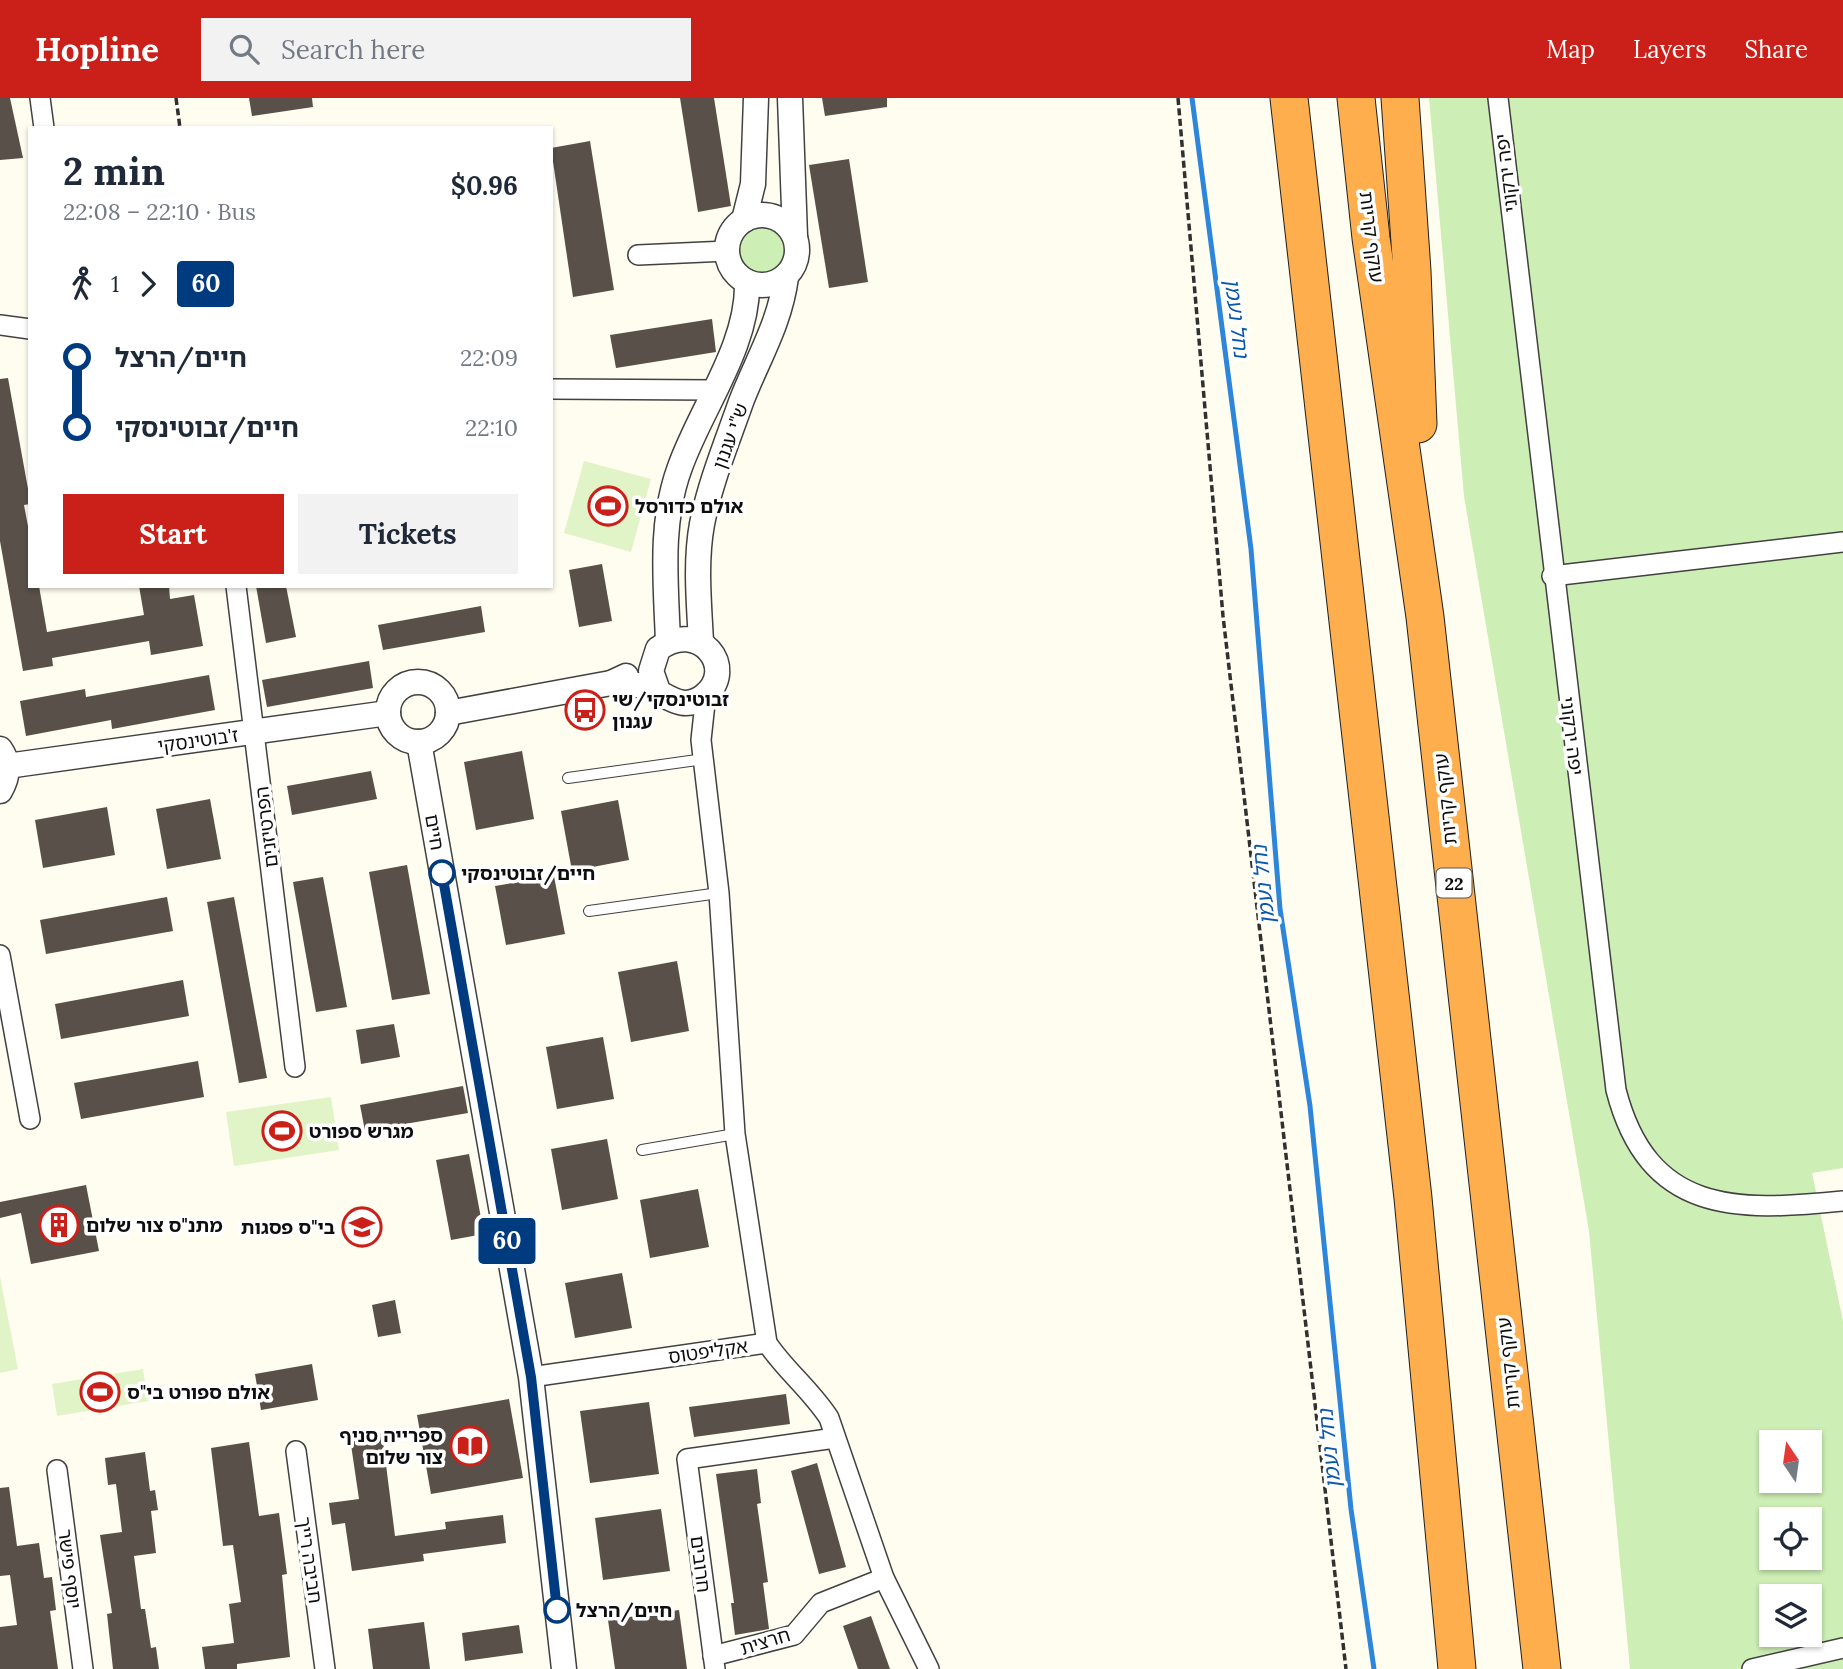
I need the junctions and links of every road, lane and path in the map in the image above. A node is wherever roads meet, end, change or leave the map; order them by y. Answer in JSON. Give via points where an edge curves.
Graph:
{"nodes":[{"id":1,"x":40,"y":98,"type":"edge"},
{"id":2,"x":176,"y":98,"type":"edge"},
{"id":3,"x":756,"y":98,"type":"edge"},
{"id":4,"x":789,"y":98,"type":"edge"},
{"id":5,"x":1178,"y":98,"type":"edge"},
{"id":6,"x":1289,"y":98,"type":"edge"},
{"id":7,"x":1356,"y":98,"type":"edge"},
{"id":8,"x":1400,"y":98,"type":"edge"},
{"id":9,"x":1498,"y":98,"type":"edge"},
{"id":10,"x":44,"y":126,"type":"edge"},
{"id":11,"x":180,"y":126,"type":"edge"},
{"id":12,"x":744,"y":220,"type":"junction"},
{"id":13,"x":795,"y":236,"type":"junction"},
{"id":14,"x":727,"y":251,"type":"junction"},
{"id":15,"x":638,"y":255,"type":"dead end"},
{"id":16,"x":786,"y":277,"type":"junction"},
{"id":17,"x":747,"y":282,"type":"junction"},
{"id":18,"x":0,"y":324,"type":"edge"},
{"id":19,"x":28,"y":328,"type":"edge"},
{"id":20,"x":553,"y":389,"type":"edge"},
{"id":21,"x":713,"y":390,"type":"junction"},
{"id":22,"x":1843,"y":542,"type":"edge"},
{"id":23,"x":1552,"y":576,"type":"junction"},
{"id":24,"x":236,"y":588,"type":"edge"},
{"id":25,"x":1425,"y":617,"type":"junction"},
{"id":26,"x":701,"y":642,"type":"junction"},
{"id":27,"x":660,"y":651,"type":"junction"},
{"id":28,"x":611,"y":683,"type":"junction"},
{"id":29,"x":706,"y":694,"type":"junction"},
{"id":30,"x":667,"y":697,"type":"junction"},
{"id":31,"x":388,"y":713,"type":"junction"},
{"id":32,"x":448,"y":713,"type":"junction"},
{"id":33,"x":254,"y":732,"type":"junction"},
{"id":34,"x":419,"y":742,"type":"junction"},
{"id":35,"x":703,"y":749,"type":"junction"},
{"id":36,"x":4,"y":758,"type":"edge"},
{"id":37,"x":568,"y":778,"type":"dead end"},
{"id":38,"x":0,"y":791,"type":"edge"},
{"id":39,"x":719,"y":893,"type":"junction"},
{"id":40,"x":589,"y":911,"type":"dead end"},
{"id":41,"x":0,"y":955,"type":"edge"},
{"id":42,"x":295,"y":1067,"type":"dead end"},
{"id":43,"x":30,"y":1119,"type":"dead end"},
{"id":44,"x":735,"y":1135,"type":"junction"},
{"id":45,"x":642,"y":1150,"type":"dead end"},
{"id":46,"x":1838,"y":1203,"type":"edge"},
{"id":47,"x":767,"y":1343,"type":"junction"},
{"id":48,"x":531,"y":1377,"type":"junction"},
{"id":49,"x":835,"y":1438,"type":"junction"},
{"id":50,"x":296,"y":1451,"type":"dead end"},
{"id":51,"x":57,"y":1470,"type":"dead end"},
{"id":52,"x":884,"y":1578,"type":"junction"},
{"id":53,"x":1843,"y":1648,"type":"edge"},
{"id":54,"x":714,"y":1662,"type":"edge"},
{"id":55,"x":83,"y":1669,"type":"edge"},
{"id":56,"x":325,"y":1669,"type":"edge"},
{"id":57,"x":564,"y":1669,"type":"edge"},
{"id":58,"x":929,"y":1669,"type":"edge"},
{"id":59,"x":1346,"y":1669,"type":"edge"},
{"id":60,"x":1457,"y":1669,"type":"edge"},
{"id":61,"x":1542,"y":1669,"type":"edge"},
{"id":62,"x":1752,"y":1669,"type":"edge"}],
"edges":[{"from":1,"to":10,"type":"street"},
{"from":2,"to":11,"type":"path"},
{"from":3,"to":12,"type":"street","via":[[753,184]]},
{"from":4,"to":13,"type":"street"},
{"from":5,"to":59,"type":"path","via":[[1223,616]]},
{"from":6,"to":60,"type":"highway","via":[[1413,1198]]},
{"from":7,"to":25,"type":"highway","name":"עוקף קריות","number":"22","via":[[1371,238]]},
{"from":8,"to":25,"type":"highway","via":[[1412,271]]},
{"from":9,"to":23,"type":"street","name":"יפה ירקוני"},
{"from":12,"to":13,"type":"street","via":[[767,215],[779,219]]},
{"from":12,"to":14,"type":"street","via":[[735,228]]},
{"from":13,"to":16,"type":"street","via":[[797,258]]},
{"from":14,"to":15,"type":"street"},
{"from":14,"to":17,"type":"street","via":[[733,270]]},
{"from":16,"to":17,"type":"street","via":[[766,286]]},
{"from":16,"to":26,"type":"street","name":"ש\"י עגנון","via":[[778,318],[725,447],[702,526]]},
{"from":17,"to":21,"type":"street","name":"ש\"י עגנון","via":[[744,322]]},
{"from":18,"to":19,"type":"street"},
{"from":20,"to":21,"type":"street"},
{"from":21,"to":27,"type":"street","name":"ש\"י עגנון","via":[[679,468],[670,502]]},
{"from":22,"to":23,"type":"street"},
{"from":23,"to":46,"type":"street","name":"יפה ירקוני","via":[[1621,1110],[1646,1158],[1665,1179],[1688,1192],[1742,1204]]},
{"from":24,"to":33,"type":"street","name":"הפרטיזנים"},
{"from":25,"to":61,"type":"highway","name":"עוקף קריות","number":"22"},
{"from":26,"to":27,"type":"street","via":[[678,638]]},
{"from":26,"to":29,"type":"street","via":[[715,659],[717,671]]},
{"from":27,"to":28,"type":"street"},
{"from":27,"to":30,"type":"street","via":[[651,671]]},
{"from":28,"to":30,"type":"street"},
{"from":28,"to":32,"type":"street"},
{"from":29,"to":30,"type":"street","via":[[697,700]]},
{"from":29,"to":35,"type":"street"},
{"from":30,"to":35,"type":"street"},
{"from":31,"to":32,"type":"street","via":[[395,694],[423,682],[441,693]]},
{"from":31,"to":33,"type":"street","name":"ז'בוטינסקי"},
{"from":31,"to":34,"type":"street","via":[[398,734]]},
{"from":32,"to":34,"type":"street","via":[[440,733]]},
{"from":33,"to":36,"type":"street","name":"ז'בוטינסקי"},
{"from":33,"to":42,"type":"street","name":"הפרטיזנים"},
{"from":34,"to":48,"type":"street","name":"חיים"},
{"from":35,"to":37,"type":"lane"},
{"from":35,"to":39,"type":"street"},
{"from":36,"to":38,"type":"street","via":[[6,778]]},
{"from":39,"to":40,"type":"lane"},
{"from":39,"to":44,"type":"street"},
{"from":41,"to":43,"type":"street"},
{"from":44,"to":45,"type":"lane"},
{"from":44,"to":47,"type":"street"},
{"from":47,"to":48,"type":"street","name":"אקליפטוס"},
{"from":47,"to":49,"type":"street","name":"אקליפטוס","via":[[779,1362],[817,1399]]},
{"from":48,"to":57,"type":"street","name":"חיים"},
{"from":49,"to":52,"type":"street","name":"אקליפטוס"},
{"from":49,"to":54,"type":"street","name":"חרובים","via":[[687,1459]]},
{"from":50,"to":56,"type":"street","name":"חביבה רייך"},
{"from":51,"to":55,"type":"street","name":"יוסף פישר"},
{"from":52,"to":54,"type":"street","name":"חרצית","via":[[821,1603],[794,1635]]},
{"from":52,"to":58,"type":"street","name":"אקליפטוס"},
{"from":53,"to":62,"type":"street"}]}
